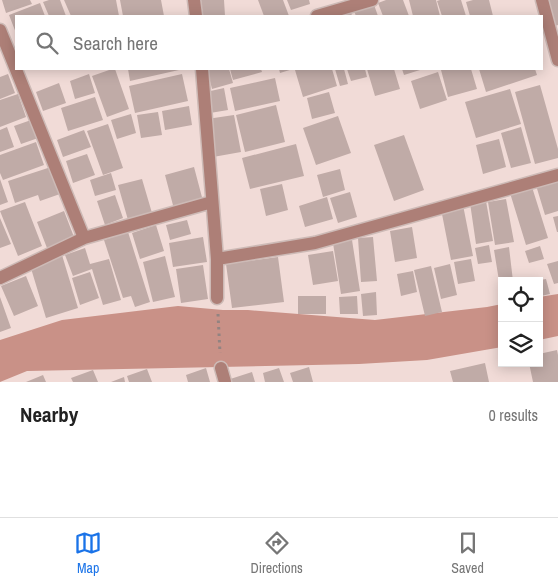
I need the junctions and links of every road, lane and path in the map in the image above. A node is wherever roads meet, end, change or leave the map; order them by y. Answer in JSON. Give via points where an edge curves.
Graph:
{"nodes":[{"id":1,"x":194,"y":0,"type":"edge"},
{"id":2,"x":372,"y":0,"type":"edge"},
{"id":3,"x":542,"y":0,"type":"edge"},
{"id":4,"x":196,"y":15,"type":"edge"},
{"id":5,"x":320,"y":15,"type":"edge"},
{"id":6,"x":0,"y":30,"type":"edge"},
{"id":7,"x":558,"y":60,"type":"edge"},
{"id":8,"x":15,"y":67,"type":"edge"},
{"id":9,"x":16,"y":70,"type":"edge"},
{"id":10,"x":202,"y":70,"type":"edge"},
{"id":11,"x":558,"y":175,"type":"edge"},
{"id":12,"x":212,"y":202,"type":"junction"},
{"id":13,"x":84,"y":238,"type":"junction"},
{"id":14,"x":217,"y":260,"type":"junction"},
{"id":15,"x":0,"y":278,"type":"edge"},
{"id":16,"x":217,"y":298,"type":"joint"},
{"id":17,"x":221,"y":368,"type":"joint"},
{"id":18,"x":225,"y":382,"type":"edge"}],
"edges":[{"from":1,"to":4,"type":"street"},
{"from":2,"to":5,"type":"street"},
{"from":3,"to":7,"type":"street"},
{"from":6,"to":8,"type":"street"},
{"from":9,"to":13,"type":"street"},
{"from":10,"to":12,"type":"street"},
{"from":11,"to":14,"type":"street","via":[[315,243]]},
{"from":12,"to":13,"type":"street"},
{"from":12,"to":14,"type":"street"},
{"from":13,"to":15,"type":"street"},
{"from":14,"to":16,"type":"street"},
{"from":16,"to":17,"type":"path"},
{"from":17,"to":18,"type":"street"}]}
